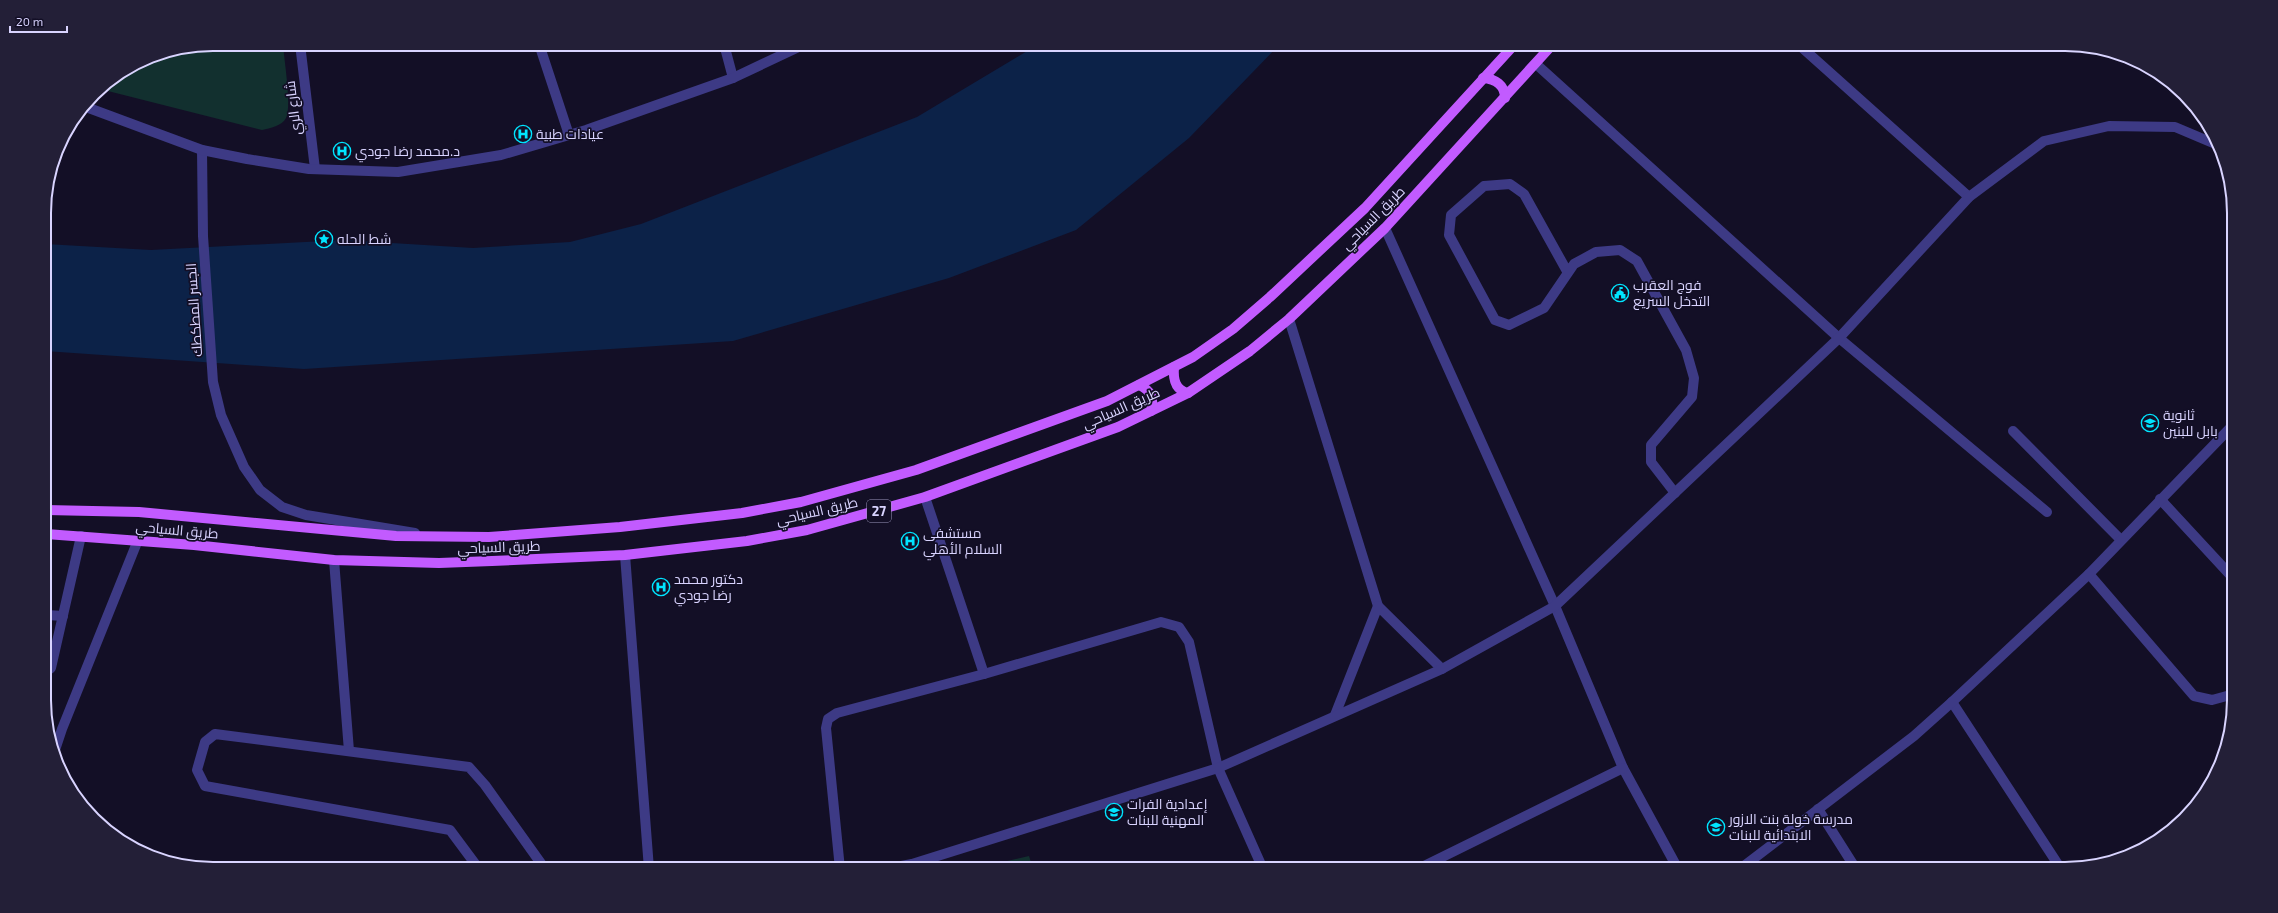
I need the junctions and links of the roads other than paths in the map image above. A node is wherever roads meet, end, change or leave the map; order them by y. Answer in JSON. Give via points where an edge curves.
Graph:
{"nodes":[{"id":1,"x":301,"y":51,"type":"edge"},
{"id":2,"x":541,"y":51,"type":"edge"},
{"id":3,"x":726,"y":51,"type":"edge"},
{"id":4,"x":790,"y":51,"type":"edge"},
{"id":5,"x":1508,"y":51,"type":"edge"},
{"id":6,"x":1547,"y":51,"type":"edge"},
{"id":7,"x":1806,"y":51,"type":"edge"},
{"id":8,"x":1536,"y":64,"type":"junction"},
{"id":9,"x":733,"y":78,"type":"junction"},
{"id":10,"x":1483,"y":78,"type":"junction"},
{"id":11,"x":1506,"y":98,"type":"junction"},
{"id":12,"x":89,"y":108,"type":"edge"},
{"id":13,"x":570,"y":135,"type":"junction"},
{"id":14,"x":2210,"y":142,"type":"edge"},
{"id":15,"x":202,"y":150,"type":"junction"},
{"id":16,"x":315,"y":169,"type":"junction"},
{"id":17,"x":1969,"y":197,"type":"junction"},
{"id":18,"x":1385,"y":228,"type":"junction"},
{"id":19,"x":1568,"y":273,"type":"junction"},
{"id":20,"x":1289,"y":319,"type":"junction"},
{"id":21,"x":1838,"y":338,"type":"junction"},
{"id":22,"x":1174,"y":367,"type":"junction"},
{"id":23,"x":1139,"y":385,"type":"junction"},
{"id":24,"x":1188,"y":393,"type":"junction"},
{"id":25,"x":1151,"y":411,"type":"junction"},
{"id":26,"x":2227,"y":431,"type":"edge"},
{"id":27,"x":2013,"y":432,"type":"dead end"},
{"id":28,"x":1674,"y":493,"type":"junction"},
{"id":29,"x":925,"y":497,"type":"junction"},
{"id":30,"x":2160,"y":499,"type":"junction"},
{"id":31,"x":51,"y":510,"type":"edge"},
{"id":32,"x":2047,"y":512,"type":"dead end"},
{"id":33,"x":51,"y":534,"type":"edge"},
{"id":34,"x":81,"y":536,"type":"junction"},
{"id":35,"x":442,"y":538,"type":"junction"},
{"id":36,"x":138,"y":540,"type":"junction"},
{"id":37,"x":2121,"y":540,"type":"junction"},
{"id":38,"x":625,"y":555,"type":"junction"},
{"id":39,"x":334,"y":560,"type":"junction"},
{"id":40,"x":2227,"y":571,"type":"edge"},
{"id":41,"x":2088,"y":574,"type":"junction"},
{"id":42,"x":1378,"y":606,"type":"junction"},
{"id":43,"x":1555,"y":606,"type":"junction"},
{"id":44,"x":51,"y":615,"type":"edge"},
{"id":45,"x":63,"y":616,"type":"junction"},
{"id":46,"x":51,"y":668,"type":"edge"},
{"id":47,"x":1442,"y":669,"type":"junction"},
{"id":48,"x":984,"y":674,"type":"junction"},
{"id":49,"x":2227,"y":696,"type":"edge"},
{"id":50,"x":1952,"y":702,"type":"junction"},
{"id":51,"x":1335,"y":715,"type":"junction"},
{"id":52,"x":57,"y":743,"type":"edge"},
{"id":53,"x":349,"y":751,"type":"junction"},
{"id":54,"x":1218,"y":768,"type":"junction"},
{"id":55,"x":1622,"y":768,"type":"junction"},
{"id":56,"x":1818,"y":809,"type":"junction"},
{"id":57,"x":474,"y":862,"type":"edge"},
{"id":58,"x":540,"y":862,"type":"edge"},
{"id":59,"x":648,"y":862,"type":"edge"},
{"id":60,"x":839,"y":862,"type":"edge"},
{"id":61,"x":918,"y":862,"type":"edge"},
{"id":62,"x":1260,"y":862,"type":"edge"},
{"id":63,"x":1432,"y":862,"type":"edge"},
{"id":64,"x":1674,"y":862,"type":"edge"},
{"id":65,"x":1749,"y":862,"type":"edge"},
{"id":66,"x":1852,"y":862,"type":"edge"},
{"id":67,"x":2056,"y":862,"type":"edge"}],
"edges":[{"from":1,"to":16,"type":"street","name":"شارع الري"},
{"from":2,"to":13,"type":"street"},
{"from":3,"to":9,"type":"street"},
{"from":4,"to":9,"type":"street"},
{"from":5,"to":10,"type":"main road","name":"طريق السياحي","number":"27"},
{"from":6,"to":8,"type":"main road","name":"طريق السياحي","number":"27"},
{"from":7,"to":17,"type":"street"},
{"from":8,"to":11,"type":"main road","name":"طريق السياحي","number":"27"},
{"from":8,"to":21,"type":"street"},
{"from":9,"to":13,"type":"street"},
{"from":10,"to":11,"type":"main road","via":[[1497,82]]},
{"from":10,"to":22,"type":"main road","name":"طريق السياحي","number":"27","via":[[1365,208],[1233,329]]},
{"from":11,"to":18,"type":"main road","name":"طريق السياحي","number":"27"},
{"from":12,"to":15,"type":"street"},
{"from":13,"to":16,"type":"street","via":[[501,155],[398,172]]},
{"from":14,"to":17,"type":"street","via":[[2175,127],[2109,126],[2044,141]]},
{"from":15,"to":16,"type":"street","via":[[278,165]]},
{"from":15,"to":35,"type":"street","name":"الجسر المطكطك","via":[[203,236],[213,382],[221,415],[244,467],[260,490],[282,507],[306,515]]},
{"from":17,"to":21,"type":"street"},
{"from":18,"to":20,"type":"main road","name":"طريق السياحي","number":"27"},
{"from":18,"to":43,"type":"street"},
{"from":19,"to":19,"type":"street","via":[[1544,308],[1509,325],[1495,320],[1449,235],[1451,215],[1484,186],[1510,184],[1524,194]]},
{"from":19,"to":28,"type":"street","via":[[1574,264],[1596,252],[1620,250],[1637,261],[1686,350],[1694,378],[1692,397],[1651,444],[1651,462]]},
{"from":20,"to":24,"type":"main road","name":"طريق السياحي","number":"27","via":[[1250,351]]},
{"from":20,"to":42,"type":"street"},
{"from":21,"to":28,"type":"street"},
{"from":21,"to":32,"type":"street"},
{"from":22,"to":23,"type":"main road","name":"طريق السياحي","number":"27"},
{"from":22,"to":24,"type":"main road","via":[[1177,387]]},
{"from":23,"to":25,"type":"main road","via":[[1150,392],[1153,399]]},
{"from":23,"to":35,"type":"main road","name":"طريق السياحي","number":"27","via":[[1101,404],[992,444],[916,470],[801,502],[742,513],[620,527],[489,538]]},
{"from":24,"to":25,"type":"main road","name":"طريق السياحي","number":"27"},
{"from":25,"to":29,"type":"main road","name":"طريق السياحي","number":"27","via":[[1118,428]]},
{"from":26,"to":30,"type":"street"},
{"from":27,"to":37,"type":"street"},
{"from":28,"to":43,"type":"street"},
{"from":29,"to":38,"type":"main road","name":"طريق السياحي","number":"27","via":[[807,530],[747,541]]},
{"from":29,"to":48,"type":"street"},
{"from":30,"to":37,"type":"street"},
{"from":30,"to":40,"type":"street"},
{"from":31,"to":35,"type":"main road","name":"طريق السياحي","number":"27","via":[[140,512],[306,529]]},
{"from":33,"to":34,"type":"main road","name":"طريق السياحي","number":"27"},
{"from":34,"to":36,"type":"main road","name":"طريق السياحي","number":"27"},
{"from":34,"to":45,"type":"street"},
{"from":36,"to":39,"type":"main road","name":"طريق السياحي","number":"27"},
{"from":36,"to":52,"type":"street"},
{"from":37,"to":41,"type":"street"},
{"from":38,"to":39,"type":"main road","name":"طريق السياحي","number":"27","via":[[439,563]]},
{"from":38,"to":59,"type":"street"},
{"from":39,"to":53,"type":"street"},
{"from":41,"to":49,"type":"street","via":[[2194,696],[2212,700]]},
{"from":41,"to":50,"type":"street"},
{"from":42,"to":47,"type":"street"},
{"from":42,"to":51,"type":"street"},
{"from":43,"to":47,"type":"street"},
{"from":43,"to":55,"type":"street"},
{"from":44,"to":45,"type":"street"},
{"from":45,"to":46,"type":"street"},
{"from":47,"to":51,"type":"street"},
{"from":48,"to":54,"type":"street","via":[[1161,622],[1179,627],[1189,642]]},
{"from":48,"to":60,"type":"street","via":[[837,713],[828,719],[826,728]]},
{"from":50,"to":56,"type":"street","via":[[1914,736]]},
{"from":50,"to":67,"type":"street"},
{"from":51,"to":54,"type":"street"},
{"from":53,"to":57,"type":"street","via":[[215,734],[205,742],[197,770],[205,786],[450,830]]},
{"from":53,"to":58,"type":"street","via":[[470,767]]},
{"from":54,"to":61,"type":"street"},
{"from":54,"to":62,"type":"street"},
{"from":55,"to":63,"type":"street"},
{"from":55,"to":64,"type":"street"},
{"from":56,"to":65,"type":"street"},
{"from":56,"to":66,"type":"street"}]}
